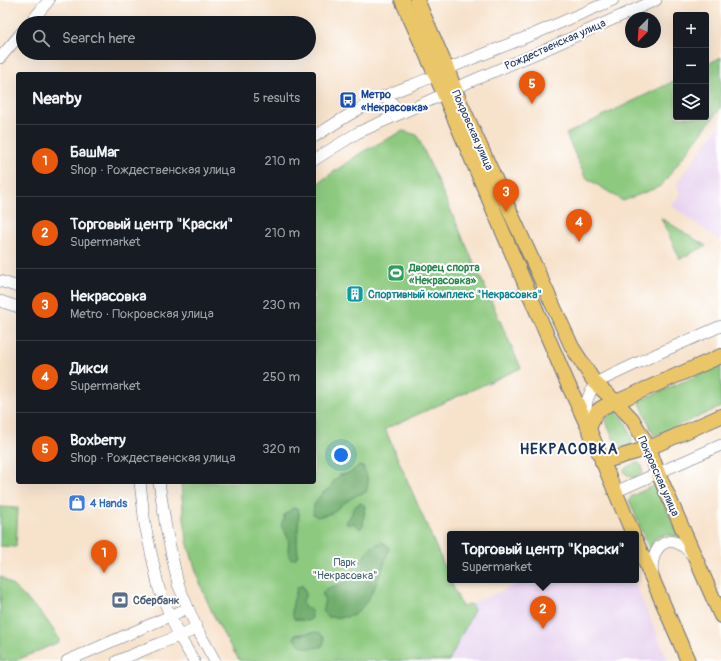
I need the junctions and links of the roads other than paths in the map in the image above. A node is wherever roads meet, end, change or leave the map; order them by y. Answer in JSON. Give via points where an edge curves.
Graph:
{"nodes":[{"id":1,"x":49,"y":0,"type":"edge"},
{"id":2,"x":402,"y":0,"type":"edge"},
{"id":3,"x":417,"y":0,"type":"edge"},
{"id":4,"x":613,"y":0,"type":"edge"},
{"id":5,"x":656,"y":0,"type":"edge"},
{"id":6,"x":36,"y":16,"type":"edge"},
{"id":7,"x":534,"y":34,"type":"junction"},
{"id":8,"x":16,"y":39,"type":"edge"},
{"id":9,"x":542,"y":51,"type":"junction"},
{"id":10,"x":0,"y":58,"type":"edge"},
{"id":11,"x":441,"y":73,"type":"junction"},
{"id":12,"x":449,"y":91,"type":"junction"},
{"id":13,"x":384,"y":96,"type":"junction"},
{"id":14,"x":390,"y":118,"type":"junction"},
{"id":15,"x":316,"y":137,"type":"edge"},
{"id":16,"x":316,"y":159,"type":"edge"},
{"id":17,"x":0,"y":281,"type":"edge"},
{"id":18,"x":16,"y":286,"type":"edge"},
{"id":19,"x":0,"y":301,"type":"edge"},
{"id":20,"x":16,"y":306,"type":"edge"},
{"id":21,"x":721,"y":326,"type":"edge"},
{"id":22,"x":721,"y":356,"type":"edge"},
{"id":23,"x":595,"y":383,"type":"junction"},
{"id":24,"x":616,"y":402,"type":"junction"},
{"id":25,"x":721,"y":416,"type":"edge"},
{"id":26,"x":589,"y":429,"type":"junction"},
{"id":27,"x":721,"y":445,"type":"edge"},
{"id":28,"x":649,"y":448,"type":"junction"},
{"id":29,"x":602,"y":462,"type":"junction"},
{"id":30,"x":658,"y":473,"type":"junction"},
{"id":31,"x":140,"y":484,"type":"edge"},
{"id":32,"x":160,"y":484,"type":"edge"},
{"id":33,"x":615,"y":492,"type":"junction"},
{"id":34,"x":632,"y":531,"type":"edge"},
{"id":35,"x":639,"y":548,"type":"edge"},
{"id":36,"x":697,"y":562,"type":"junction"},
{"id":37,"x":654,"y":582,"type":"junction"},
{"id":38,"x":188,"y":608,"type":"junction"},
{"id":39,"x":170,"y":616,"type":"junction"},
{"id":40,"x":721,"y":616,"type":"edge"},
{"id":41,"x":197,"y":629,"type":"junction"},
{"id":42,"x":179,"y":636,"type":"junction"},
{"id":43,"x":68,"y":661,"type":"edge"},
{"id":44,"x":117,"y":661,"type":"edge"},
{"id":45,"x":194,"y":661,"type":"edge"},
{"id":46,"x":200,"y":661,"type":"edge"},
{"id":47,"x":214,"y":661,"type":"edge"},
{"id":48,"x":688,"y":661,"type":"edge"}],
"edges":[{"from":1,"to":6,"type":"street"},
{"from":2,"to":11,"type":"main road","name":"Покровская улица"},
{"from":3,"to":11,"type":"main road","name":"Покровская улица"},
{"from":4,"to":7,"type":"street"},
{"from":5,"to":9,"type":"street","name":"Рождественская улица"},
{"from":7,"to":9,"type":"street"},
{"from":7,"to":11,"type":"street"},
{"from":8,"to":10,"type":"street"},
{"from":9,"to":12,"type":"street","name":"Рождественская улица"},
{"from":11,"to":12,"type":"main road","name":"Покровская улица"},
{"from":11,"to":13,"type":"street"},
{"from":12,"to":14,"type":"street","name":"Рождественская улица"},
{"from":12,"to":23,"type":"main road","name":"Покровская улица","via":[[460,102],[572,347]]},
{"from":12,"to":26,"type":"main road","name":"Покровская улица","via":[[567,382]]},
{"from":13,"to":14,"type":"street","via":[[395,108]]},
{"from":13,"to":15,"type":"street","via":[[352,112]]},
{"from":14,"to":16,"type":"street","name":"Рождественская улица","via":[[357,133]]},
{"from":17,"to":18,"type":"street"},
{"from":19,"to":20,"type":"street"},
{"from":21,"to":23,"type":"street"},
{"from":22,"to":24,"type":"main road"},
{"from":23,"to":24,"type":"main road","name":"Покровская улица"},
{"from":23,"to":26,"type":"street","via":[[586,402]]},
{"from":24,"to":26,"type":"main road","via":[[596,412]]},
{"from":24,"to":28,"type":"main road","name":"Покровская улица","via":[[632,419]]},
{"from":25,"to":28,"type":"main road"},
{"from":26,"to":29,"type":"main road","name":"Покровская улица"},
{"from":27,"to":30,"type":"street"},
{"from":28,"to":29,"type":"main road"},
{"from":28,"to":30,"type":"main road","name":"Покровская улица"},
{"from":29,"to":33,"type":"main road","name":"Покровская улица"},
{"from":30,"to":33,"type":"street"},
{"from":30,"to":36,"type":"main road","name":"Покровская улица"},
{"from":31,"to":39,"type":"street","via":[[145,525],[159,589]]},
{"from":32,"to":38,"type":"street","via":[[166,528],[178,584]]},
{"from":33,"to":34,"type":"main road","name":"Покровская улица"},
{"from":35,"to":37,"type":"main road"},
{"from":36,"to":37,"type":"street","via":[[680,544],[664,544],[654,557]]},
{"from":36,"to":40,"type":"main road","name":"Покровская улица"},
{"from":37,"to":48,"type":"main road"},
{"from":38,"to":39,"type":"street"},
{"from":38,"to":41,"type":"street"},
{"from":39,"to":42,"type":"street"},
{"from":39,"to":43,"type":"street"},
{"from":41,"to":42,"type":"street"},
{"from":41,"to":47,"type":"street"},
{"from":42,"to":44,"type":"street"},
{"from":42,"to":45,"type":"street"},
{"from":46,"to":47,"type":"street","via":[[204,657]]}]}
